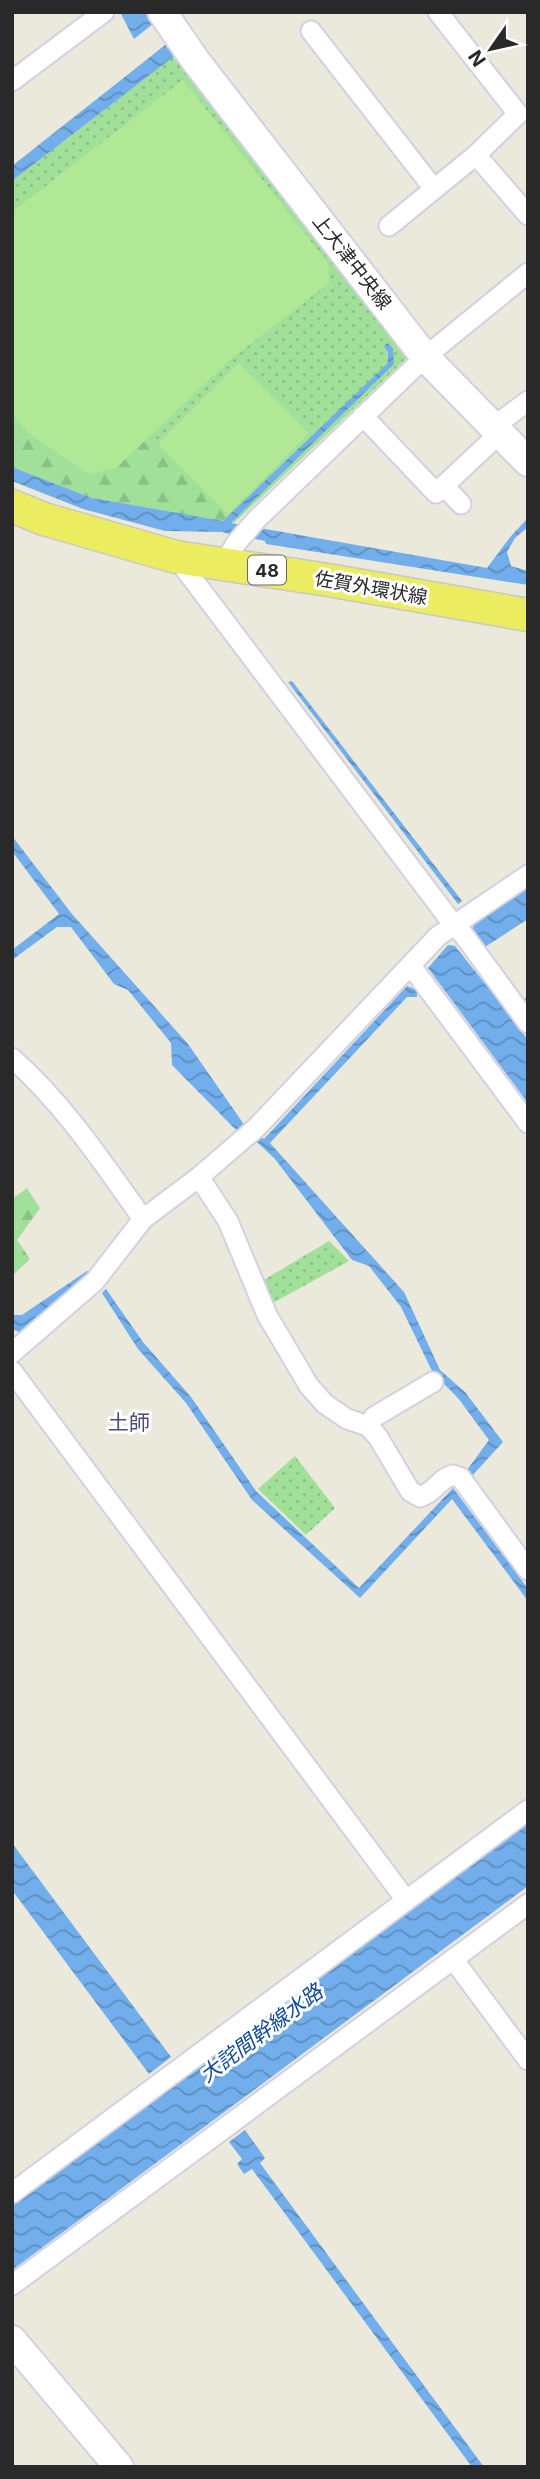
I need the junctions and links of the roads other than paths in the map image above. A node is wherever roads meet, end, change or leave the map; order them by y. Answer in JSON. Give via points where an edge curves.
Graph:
{"nodes":[{"id":1,"x":104,"y":12,"type":"edge"},
{"id":2,"x":438,"y":12,"type":"edge"},
{"id":3,"x":175,"y":31,"type":"edge"},
{"id":4,"x":311,"y":31,"type":"dead end"},
{"id":5,"x":14,"y":77,"type":"edge"},
{"id":6,"x":476,"y":155,"type":"junction"},
{"id":7,"x":434,"y":189,"type":"junction"},
{"id":8,"x":528,"y":215,"type":"edge"},
{"id":9,"x":389,"y":226,"type":"dead end"},
{"id":10,"x":528,"y":273,"type":"edge"},
{"id":11,"x":425,"y":357,"type":"junction"},
{"id":12,"x":528,"y":401,"type":"edge"},
{"id":13,"x":363,"y":416,"type":"junction"},
{"id":14,"x":492,"y":436,"type":"junction"},
{"id":15,"x":528,"y":462,"type":"edge"},
{"id":16,"x":444,"y":485,"type":"junction"},
{"id":17,"x":461,"y":504,"type":"dead end"},
{"id":18,"x":12,"y":506,"type":"edge"},
{"id":19,"x":230,"y":553,"type":"junction"},
{"id":20,"x":176,"y":557,"type":"junction"},
{"id":21,"x":528,"y":615,"type":"edge"},
{"id":22,"x":528,"y":874,"type":"edge"},
{"id":23,"x":453,"y":924,"type":"junction"},
{"id":24,"x":411,"y":966,"type":"junction"},
{"id":25,"x":528,"y":1023,"type":"edge"},
{"id":26,"x":12,"y":1058,"type":"edge"},
{"id":27,"x":528,"y":1124,"type":"edge"},
{"id":28,"x":199,"y":1177,"type":"junction"},
{"id":29,"x":144,"y":1219,"type":"junction"},
{"id":30,"x":12,"y":1353,"type":"edge"},
{"id":31,"x":12,"y":1371,"type":"edge"},
{"id":32,"x":433,"y":1382,"type":"dead end"},
{"id":33,"x":368,"y":1426,"type":"junction"},
{"id":34,"x":528,"y":1570,"type":"edge"},
{"id":35,"x":528,"y":1810,"type":"edge"},
{"id":36,"x":406,"y":1900,"type":"junction"},
{"id":37,"x":528,"y":1904,"type":"edge"},
{"id":38,"x":453,"y":1959,"type":"junction"},
{"id":39,"x":528,"y":2060,"type":"edge"},
{"id":40,"x":12,"y":2193,"type":"edge"},
{"id":41,"x":12,"y":2286,"type":"edge"},
{"id":42,"x":12,"y":2340,"type":"edge"},
{"id":43,"x":119,"y":2467,"type":"edge"}],
"edges":[{"from":1,"to":5,"type":"street"},
{"from":2,"to":6,"type":"street","via":[[518,114]]},
{"from":3,"to":11,"type":"street","name":"上大津中央線"},
{"from":4,"to":7,"type":"street"},
{"from":6,"to":7,"type":"street"},
{"from":6,"to":8,"type":"street"},
{"from":7,"to":9,"type":"street"},
{"from":10,"to":11,"type":"street"},
{"from":11,"to":13,"type":"street"},
{"from":11,"to":14,"type":"street","name":"上大津中央線"},
{"from":12,"to":14,"type":"street"},
{"from":13,"to":16,"type":"street","via":[[436,493]]},
{"from":13,"to":19,"type":"street","via":[[257,519]]},
{"from":14,"to":15,"type":"street","name":"上大津中央線"},
{"from":14,"to":16,"type":"street"},
{"from":16,"to":17,"type":"street"},
{"from":18,"to":20,"type":"main road","name":"佐賀外環状線","number":"48"},
{"from":19,"to":20,"type":"main road","name":"佐賀外環状線","number":"48"},
{"from":19,"to":21,"type":"main road","name":"佐賀外環状線","number":"48"},
{"from":20,"to":23,"type":"street"},
{"from":22,"to":23,"type":"street"},
{"from":23,"to":24,"type":"street"},
{"from":23,"to":25,"type":"street"},
{"from":24,"to":27,"type":"street"},
{"from":24,"to":28,"type":"street","via":[[250,1133]]},
{"from":26,"to":29,"type":"street","via":[[80,1133]]},
{"from":28,"to":29,"type":"street"},
{"from":28,"to":33,"type":"street","via":[[228,1222],[267,1315],[309,1386],[347,1419]]},
{"from":29,"to":30,"type":"street","via":[[95,1281]]},
{"from":31,"to":36,"type":"street"},
{"from":32,"to":33,"type":"street","via":[[374,1417]]},
{"from":33,"to":34,"type":"street","via":[[410,1491],[420,1497],[431,1493],[446,1477],[461,1478]]},
{"from":35,"to":36,"type":"street"},
{"from":36,"to":40,"type":"street"},
{"from":37,"to":38,"type":"street"},
{"from":38,"to":39,"type":"street"},
{"from":38,"to":41,"type":"street"},
{"from":42,"to":43,"type":"street"}]}
